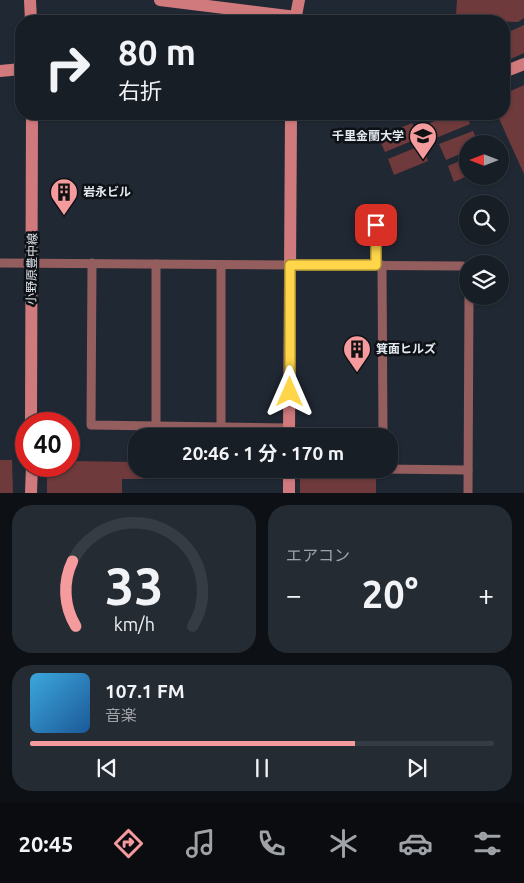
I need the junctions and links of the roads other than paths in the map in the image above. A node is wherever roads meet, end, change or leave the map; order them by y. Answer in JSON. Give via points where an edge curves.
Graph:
{"nodes":[{"id":1,"x":30,"y":0,"type":"edge"},
{"id":2,"x":160,"y":0,"type":"edge"},
{"id":3,"x":299,"y":0,"type":"edge"},
{"id":4,"x":190,"y":2,"type":"edge"},
{"id":5,"x":31,"y":15,"type":"edge"},
{"id":6,"x":271,"y":15,"type":"edge"},
{"id":7,"x":297,"y":15,"type":"edge"},
{"id":8,"x":524,"y":64,"type":"edge"},
{"id":9,"x":15,"y":70,"type":"edge"},
{"id":10,"x":510,"y":70,"type":"edge"},
{"id":11,"x":0,"y":71,"type":"edge"},
{"id":12,"x":32,"y":120,"type":"edge"},
{"id":13,"x":291,"y":120,"type":"edge"},
{"id":14,"x":376,"y":225,"type":"dead end"},
{"id":15,"x":0,"y":263,"type":"edge"},
{"id":16,"x":31,"y":263,"type":"junction"},
{"id":17,"x":92,"y":264,"type":"junction"},
{"id":18,"x":156,"y":264,"type":"junction"},
{"id":19,"x":220,"y":265,"type":"junction"},
{"id":20,"x":290,"y":265,"type":"junction"},
{"id":21,"x":379,"y":265,"type":"junction"},
{"id":22,"x":459,"y":266,"type":"edge"},
{"id":23,"x":469,"y":305,"type":"edge"},
{"id":24,"x":32,"y":412,"type":"edge"},
{"id":25,"x":156,"y":425,"type":"junction"},
{"id":26,"x":220,"y":426,"type":"junction"},
{"id":27,"x":228,"y":428,"type":"edge"},
{"id":28,"x":289,"y":428,"type":"edge"},
{"id":29,"x":383,"y":428,"type":"edge"},
{"id":30,"x":398,"y":469,"type":"edge"},
{"id":31,"x":468,"y":470,"type":"junction"},
{"id":32,"x":32,"y":477,"type":"edge"},
{"id":33,"x":289,"y":478,"type":"edge"},
{"id":34,"x":31,"y":493,"type":"edge"},
{"id":35,"x":289,"y":493,"type":"edge"},
{"id":36,"x":468,"y":493,"type":"edge"}],
"edges":[{"from":1,"to":5,"type":"street"},
{"from":2,"to":4,"type":"street"},
{"from":3,"to":7,"type":"street"},
{"from":4,"to":6,"type":"street"},
{"from":8,"to":10,"type":"street"},
{"from":9,"to":11,"type":"street"},
{"from":12,"to":16,"type":"street","name":"小野原豊中線"},
{"from":13,"to":20,"type":"street"},
{"from":14,"to":21,"type":"street"},
{"from":15,"to":16,"type":"street"},
{"from":16,"to":17,"type":"street"},
{"from":16,"to":24,"type":"street","name":"小野原豊中線"},
{"from":17,"to":18,"type":"street"},
{"from":17,"to":25,"type":"street","via":[[91,425]]},
{"from":18,"to":19,"type":"street"},
{"from":18,"to":25,"type":"street"},
{"from":19,"to":20,"type":"street"},
{"from":19,"to":26,"type":"street"},
{"from":20,"to":21,"type":"street"},
{"from":20,"to":28,"type":"street"},
{"from":21,"to":22,"type":"street"},
{"from":21,"to":29,"type":"street"},
{"from":23,"to":31,"type":"street"},
{"from":25,"to":26,"type":"street"},
{"from":26,"to":27,"type":"street"},
{"from":30,"to":31,"type":"street"},
{"from":31,"to":36,"type":"street"},
{"from":32,"to":34,"type":"street"},
{"from":33,"to":35,"type":"street"}]}
